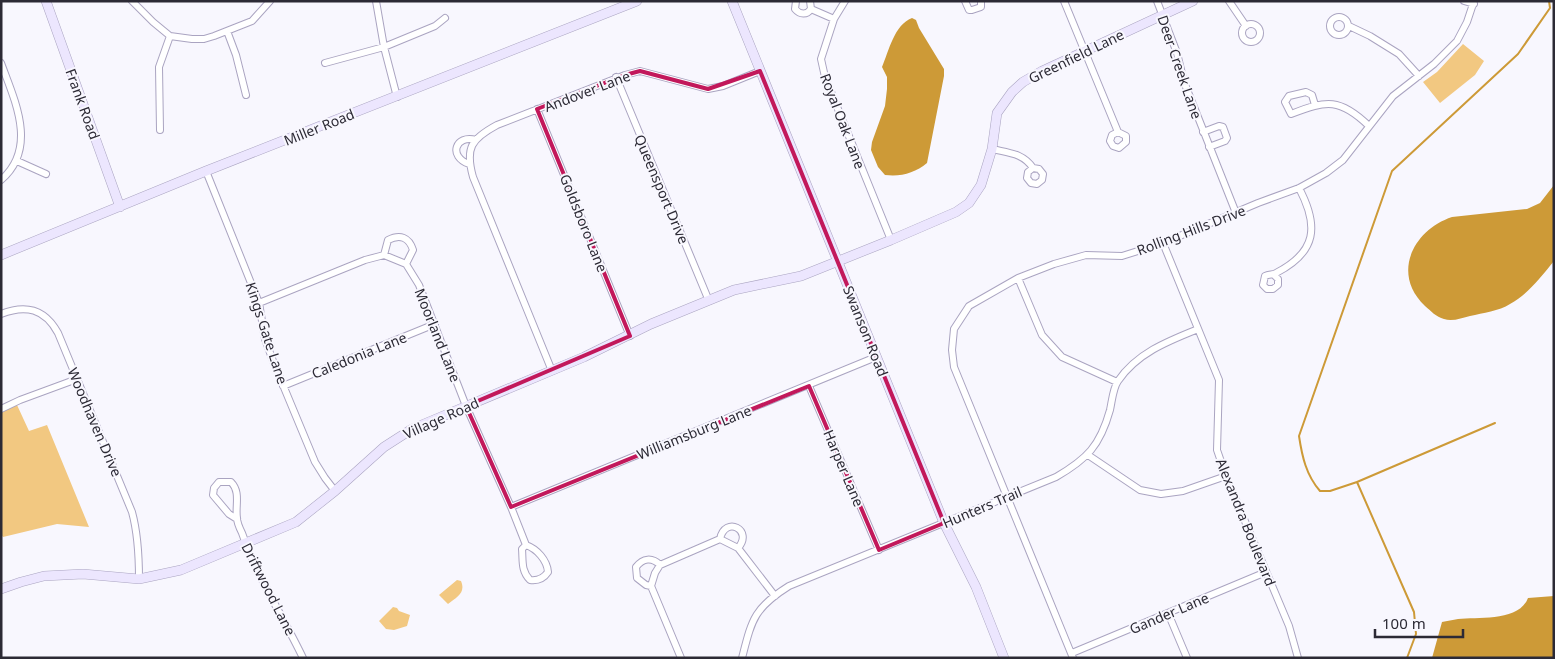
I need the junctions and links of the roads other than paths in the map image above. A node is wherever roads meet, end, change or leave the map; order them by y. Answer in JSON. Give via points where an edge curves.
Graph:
{"nodes":[{"id":1,"x":46,"y":1,"type":"edge"},
{"id":2,"x":132,"y":1,"type":"edge"},
{"id":3,"x":270,"y":1,"type":"edge"},
{"id":4,"x":376,"y":1,"type":"edge"},
{"id":5,"x":637,"y":1,"type":"edge"},
{"id":6,"x":732,"y":1,"type":"edge"},
{"id":7,"x":796,"y":1,"type":"edge"},
{"id":8,"x":810,"y":1,"type":"edge"},
{"id":9,"x":846,"y":1,"type":"edge"},
{"id":10,"x":965,"y":1,"type":"edge"},
{"id":11,"x":982,"y":1,"type":"edge"},
{"id":12,"x":1064,"y":1,"type":"edge"},
{"id":13,"x":1157,"y":1,"type":"edge"},
{"id":14,"x":1193,"y":1,"type":"edge"},
{"id":15,"x":1229,"y":1,"type":"edge"},
{"id":16,"x":1464,"y":1,"type":"edge"},
{"id":17,"x":1474,"y":2,"type":"edge"},
{"id":18,"x":811,"y":9,"type":"junction"},
{"id":19,"x":1162,"y":16,"type":"junction"},
{"id":20,"x":445,"y":18,"type":"dead end"},
{"id":21,"x":834,"y":19,"type":"junction"},
{"id":22,"x":1246,"y":26,"type":"dead end"},
{"id":23,"x":1349,"y":26,"type":"dead end"},
{"id":24,"x":227,"y":31,"type":"junction"},
{"id":25,"x":170,"y":36,"type":"junction"},
{"id":26,"x":384,"y":47,"type":"junction"},
{"id":27,"x":1084,"y":52,"type":"junction"},
{"id":28,"x":1,"y":63,"type":"edge"},
{"id":29,"x":325,"y":63,"type":"dead end"},
{"id":30,"x":760,"y":71,"type":"junction"},
{"id":31,"x":1418,"y":76,"type":"junction"},
{"id":32,"x":616,"y":78,"type":"junction"},
{"id":33,"x":246,"y":95,"type":"dead end"},
{"id":34,"x":397,"y":97,"type":"junction"},
{"id":35,"x":1315,"y":105,"type":"junction"},
{"id":36,"x":537,"y":109,"type":"junction"},
{"id":37,"x":1369,"y":126,"type":"junction"},
{"id":38,"x":160,"y":130,"type":"dead end"},
{"id":39,"x":1118,"y":132,"type":"dead end"},
{"id":40,"x":1203,"y":132,"type":"junction"},
{"id":41,"x":476,"y":140,"type":"junction"},
{"id":42,"x":1209,"y":147,"type":"junction"},
{"id":43,"x":992,"y":149,"type":"junction"},
{"id":44,"x":17,"y":160,"type":"junction"},
{"id":45,"x":469,"y":164,"type":"junction"},
{"id":46,"x":1033,"y":168,"type":"dead end"},
{"id":47,"x":206,"y":171,"type":"junction"},
{"id":48,"x":46,"y":174,"type":"dead end"},
{"id":49,"x":1,"y":180,"type":"edge"},
{"id":50,"x":1300,"y":188,"type":"junction"},
{"id":51,"x":120,"y":207,"type":"junction"},
{"id":52,"x":1236,"y":213,"type":"junction"},
{"id":53,"x":891,"y":240,"type":"junction"},
{"id":54,"x":1164,"y":243,"type":"junction"},
{"id":55,"x":1,"y":255,"type":"edge"},
{"id":56,"x":384,"y":255,"type":"junction"},
{"id":57,"x":838,"y":261,"type":"junction"},
{"id":58,"x":406,"y":264,"type":"junction"},
{"id":59,"x":1274,"y":275,"type":"dead end"},
{"id":60,"x":1018,"y":278,"type":"junction"},
{"id":61,"x":709,"y":301,"type":"junction"},
{"id":62,"x":259,"y":303,"type":"junction"},
{"id":63,"x":1,"y":314,"type":"edge"},
{"id":64,"x":435,"y":324,"type":"junction"},
{"id":65,"x":1198,"y":329,"type":"junction"},
{"id":66,"x":630,"y":336,"type":"junction"},
{"id":67,"x":876,"y":358,"type":"junction"},
{"id":68,"x":552,"y":371,"type":"junction"},
{"id":69,"x":77,"y":378,"type":"junction"},
{"id":70,"x":1117,"y":382,"type":"junction"},
{"id":71,"x":283,"y":386,"type":"junction"},
{"id":72,"x":809,"y":386,"type":"junction"},
{"id":73,"x":466,"y":406,"type":"junction"},
{"id":74,"x":1,"y":409,"type":"edge"},
{"id":75,"x":1088,"y":455,"type":"junction"},
{"id":76,"x":1226,"y":476,"type":"junction"},
{"id":77,"x":335,"y":491,"type":"junction"},
{"id":78,"x":1008,"y":497,"type":"junction"},
{"id":79,"x":511,"y":507,"type":"junction"},
{"id":80,"x":237,"y":519,"type":"junction"},
{"id":81,"x":944,"y":523,"type":"junction"},
{"id":82,"x":720,"y":539,"type":"junction"},
{"id":83,"x":245,"y":544,"type":"junction"},
{"id":84,"x":526,"y":545,"type":"junction"},
{"id":85,"x":738,"y":548,"type":"junction"},
{"id":86,"x":879,"y":550,"type":"junction"},
{"id":87,"x":660,"y":565,"type":"junction"},
{"id":88,"x":1266,"y":572,"type":"junction"},
{"id":89,"x":139,"y":579,"type":"junction"},
{"id":90,"x":652,"y":586,"type":"junction"},
{"id":91,"x":1,"y":589,"type":"edge"},
{"id":92,"x":774,"y":596,"type":"junction"},
{"id":93,"x":1168,"y":613,"type":"junction"},
{"id":94,"x":1072,"y":656,"type":"edge"},
{"id":95,"x":303,"y":658,"type":"edge"},
{"id":96,"x":680,"y":658,"type":"edge"},
{"id":97,"x":742,"y":658,"type":"edge"},
{"id":98,"x":1004,"y":658,"type":"edge"},
{"id":99,"x":1187,"y":658,"type":"edge"},
{"id":100,"x":1298,"y":658,"type":"edge"}],
"edges":[{"from":1,"to":51,"type":"street","name":"Frank Road"},
{"from":2,"to":25,"type":"street"},
{"from":3,"to":24,"type":"street","via":[[252,21]]},
{"from":4,"to":26,"type":"street"},
{"from":5,"to":34,"type":"street","name":"Miller Road"},
{"from":6,"to":30,"type":"street","name":"Swanson Road"},
{"from":7,"to":18,"type":"street","via":[[800,14]]},
{"from":8,"to":18,"type":"street"},
{"from":9,"to":21,"type":"street","name":"Royal Oak Lane"},
{"from":10,"to":11,"type":"street","via":[[969,10],[981,7]]},
{"from":12,"to":27,"type":"street"},
{"from":13,"to":19,"type":"street","name":"Deer Creek Lane"},
{"from":14,"to":19,"type":"street","name":"Greenfield Lane"},
{"from":15,"to":22,"type":"street"},
{"from":16,"to":17,"type":"street"},
{"from":17,"to":31,"type":"street","name":"Rolling Hills Drive","via":[[1457,41]]},
{"from":18,"to":21,"type":"street"},
{"from":19,"to":27,"type":"street","name":"Greenfield Lane"},
{"from":19,"to":40,"type":"street","name":"Deer Creek Lane"},
{"from":20,"to":26,"type":"street","via":[[435,26]]},
{"from":21,"to":53,"type":"street","name":"Royal Oak Lane","via":[[821,59],[825,77]]},
{"from":23,"to":31,"type":"street","via":[[1399,54]]},
{"from":24,"to":25,"type":"street","via":[[204,39]]},
{"from":24,"to":33,"type":"street"},
{"from":25,"to":38,"type":"street","via":[[159,67]]},
{"from":26,"to":29,"type":"street"},
{"from":26,"to":34,"type":"street"},
{"from":27,"to":39,"type":"street"},
{"from":27,"to":43,"type":"street","name":"Greenfield Lane","via":[[1035,75],[1012,92],[997,112]]},
{"from":28,"to":44,"type":"street","via":[[20,123],[22,143]]},
{"from":30,"to":32,"type":"street","name":"Andover Lane","via":[[708,89],[640,71]]},
{"from":30,"to":57,"type":"street","name":"Swanson Road"},
{"from":31,"to":37,"type":"street","name":"Rolling Hills Drive","via":[[1394,96]]},
{"from":32,"to":36,"type":"street","name":"Andover Lane"},
{"from":32,"to":61,"type":"street","name":"Queensport Drive"},
{"from":34,"to":47,"type":"street","name":"Miller Road"},
{"from":35,"to":35,"type":"street","via":[[1291,114],[1285,102],[1290,96],[1306,92],[1312,95]]},
{"from":35,"to":37,"type":"street","via":[[1336,104],[1355,112]]},
{"from":36,"to":41,"type":"street","name":"Andover Lane","via":[[497,125],[480,134]]},
{"from":36,"to":66,"type":"street","name":"Goldsboro Lane"},
{"from":37,"to":50,"type":"street","name":"Rolling Hills Drive","via":[[1343,160]]},
{"from":40,"to":42,"type":"street","name":"Deer Creek Lane"},
{"from":40,"to":42,"type":"street","name":"Deer Creek Lane","via":[[1223,127],[1225,141]]},
{"from":41,"to":45,"type":"street","via":[[471,147]]},
{"from":41,"to":45,"type":"street","name":"Andover Lane","via":[[468,138],[457,147],[457,155],[462,162]]},
{"from":42,"to":52,"type":"street","name":"Deer Creek Lane"},
{"from":43,"to":46,"type":"street","via":[[1021,156]]},
{"from":43,"to":53,"type":"street","name":"Greenfield Lane","via":[[981,185],[969,202],[956,212]]},
{"from":44,"to":48,"type":"street"},
{"from":44,"to":49,"type":"street"},
{"from":45,"to":68,"type":"street","name":"Andover Lane"},
{"from":47,"to":51,"type":"street","name":"Miller Road"},
{"from":47,"to":62,"type":"street","name":"Kings Gate Lane"},
{"from":50,"to":52,"type":"street","name":"Rolling Hills Drive"},
{"from":50,"to":59,"type":"street","via":[[1311,216],[1311,237],[1303,254]]},
{"from":51,"to":55,"type":"street","name":"Miller Road"},
{"from":52,"to":54,"type":"street","name":"Rolling Hills Drive"},
{"from":53,"to":57,"type":"street","name":"Greenfield Lane"},
{"from":54,"to":60,"type":"street","name":"Rolling Hills Drive","via":[[1122,256],[1086,255]]},
{"from":54,"to":65,"type":"street","name":"Alexandra Boulevard"},
{"from":56,"to":58,"type":"street"},
{"from":56,"to":58,"type":"street","via":[[388,240],[404,237],[413,250]]},
{"from":56,"to":62,"type":"street"},
{"from":57,"to":61,"type":"street","name":"Village Road","via":[[801,276],[734,290]]},
{"from":57,"to":67,"type":"street","name":"Swanson Road"},
{"from":58,"to":64,"type":"street","name":"Moorland Lane","via":[[419,285]]},
{"from":60,"to":70,"type":"street","via":[[1042,335],[1062,357]]},
{"from":60,"to":78,"type":"street","name":"Rolling Hills Drive","via":[[969,306],[954,329],[952,350],[963,391]]},
{"from":61,"to":66,"type":"street","name":"Village Road"},
{"from":62,"to":71,"type":"street","name":"Kings Gate Lane","via":[[265,339]]},
{"from":63,"to":69,"type":"street","name":"Woodhaven Drive","via":[[26,308],[44,316],[53,324]]},
{"from":64,"to":71,"type":"street","name":"Caledonia Lane"},
{"from":64,"to":73,"type":"street","name":"Moorland Lane"},
{"from":65,"to":70,"type":"street","name":"Hunters Trail","via":[[1162,344],[1137,360]]},
{"from":65,"to":76,"type":"street","name":"Alexandra Boulevard","via":[[1219,380],[1218,450]]},
{"from":66,"to":68,"type":"street","name":"Village Road"},
{"from":67,"to":72,"type":"street","name":"Williamsburg Lane"},
{"from":67,"to":81,"type":"street","name":"Swanson Road"},
{"from":68,"to":73,"type":"street","name":"Village Road"},
{"from":69,"to":74,"type":"street"},
{"from":69,"to":89,"type":"street","name":"Woodhaven Drive","via":[[132,512]]},
{"from":70,"to":75,"type":"street","name":"Hunters Trail","via":[[1103,432]]},
{"from":71,"to":77,"type":"street","name":"Kings Gate Lane","via":[[315,462]]},
{"from":72,"to":79,"type":"street","name":"Williamsburg Lane"},
{"from":72,"to":86,"type":"street","name":"Harper Lane"},
{"from":73,"to":77,"type":"street","name":"Village Road","via":[[396,438]]},
{"from":73,"to":79,"type":"street","name":"Moorland Lane"},
{"from":75,"to":76,"type":"street","via":[[1140,490],[1161,494],[1183,491]]},
{"from":75,"to":78,"type":"street","name":"Hunters Trail","via":[[1056,477]]},
{"from":76,"to":88,"type":"street","name":"Alexandra Boulevard"},
{"from":77,"to":83,"type":"street","name":"Village Road","via":[[296,522]]},
{"from":78,"to":81,"type":"street","name":"Hunters Trail"},
{"from":78,"to":94,"type":"street","name":"Rolling Hills Drive"},
{"from":79,"to":84,"type":"street","name":"Moorland Lane"},
{"from":80,"to":80,"type":"street","name":"Driftwood Lane","via":[[234,485],[219,482],[213,495],[228,514]]},
{"from":80,"to":83,"type":"street","name":"Driftwood Lane"},
{"from":81,"to":86,"type":"street","name":"Hunters Trail"},
{"from":81,"to":98,"type":"street","name":"Swanson Road","via":[[976,588]]},
{"from":82,"to":85,"type":"street"},
{"from":82,"to":85,"type":"street","via":[[726,527],[734,526],[744,536]]},
{"from":82,"to":87,"type":"street"},
{"from":83,"to":89,"type":"street","name":"Village Road","via":[[181,570]]},
{"from":83,"to":95,"type":"street","name":"Driftwood Lane"},
{"from":84,"to":84,"type":"street","name":"Moorland Lane","via":[[522,549],[523,568],[530,580],[536,580],[548,572],[547,564],[534,548]]},
{"from":85,"to":92,"type":"street"},
{"from":86,"to":92,"type":"street","name":"Hunters Trail","via":[[789,586]]},
{"from":87,"to":90,"type":"street"},
{"from":87,"to":90,"type":"street","via":[[645,559],[636,567],[640,583]]},
{"from":88,"to":93,"type":"street","name":"Gander Lane"},
{"from":88,"to":100,"type":"street","name":"Alexandra Boulevard","via":[[1289,626]]},
{"from":89,"to":91,"type":"street","name":"Village Road","via":[[66,574],[32,578]]},
{"from":90,"to":96,"type":"street"},
{"from":92,"to":97,"type":"street","name":"Hunters Trail","via":[[755,617]]},
{"from":93,"to":94,"type":"street","name":"Gander Lane"},
{"from":93,"to":99,"type":"street"}]}
